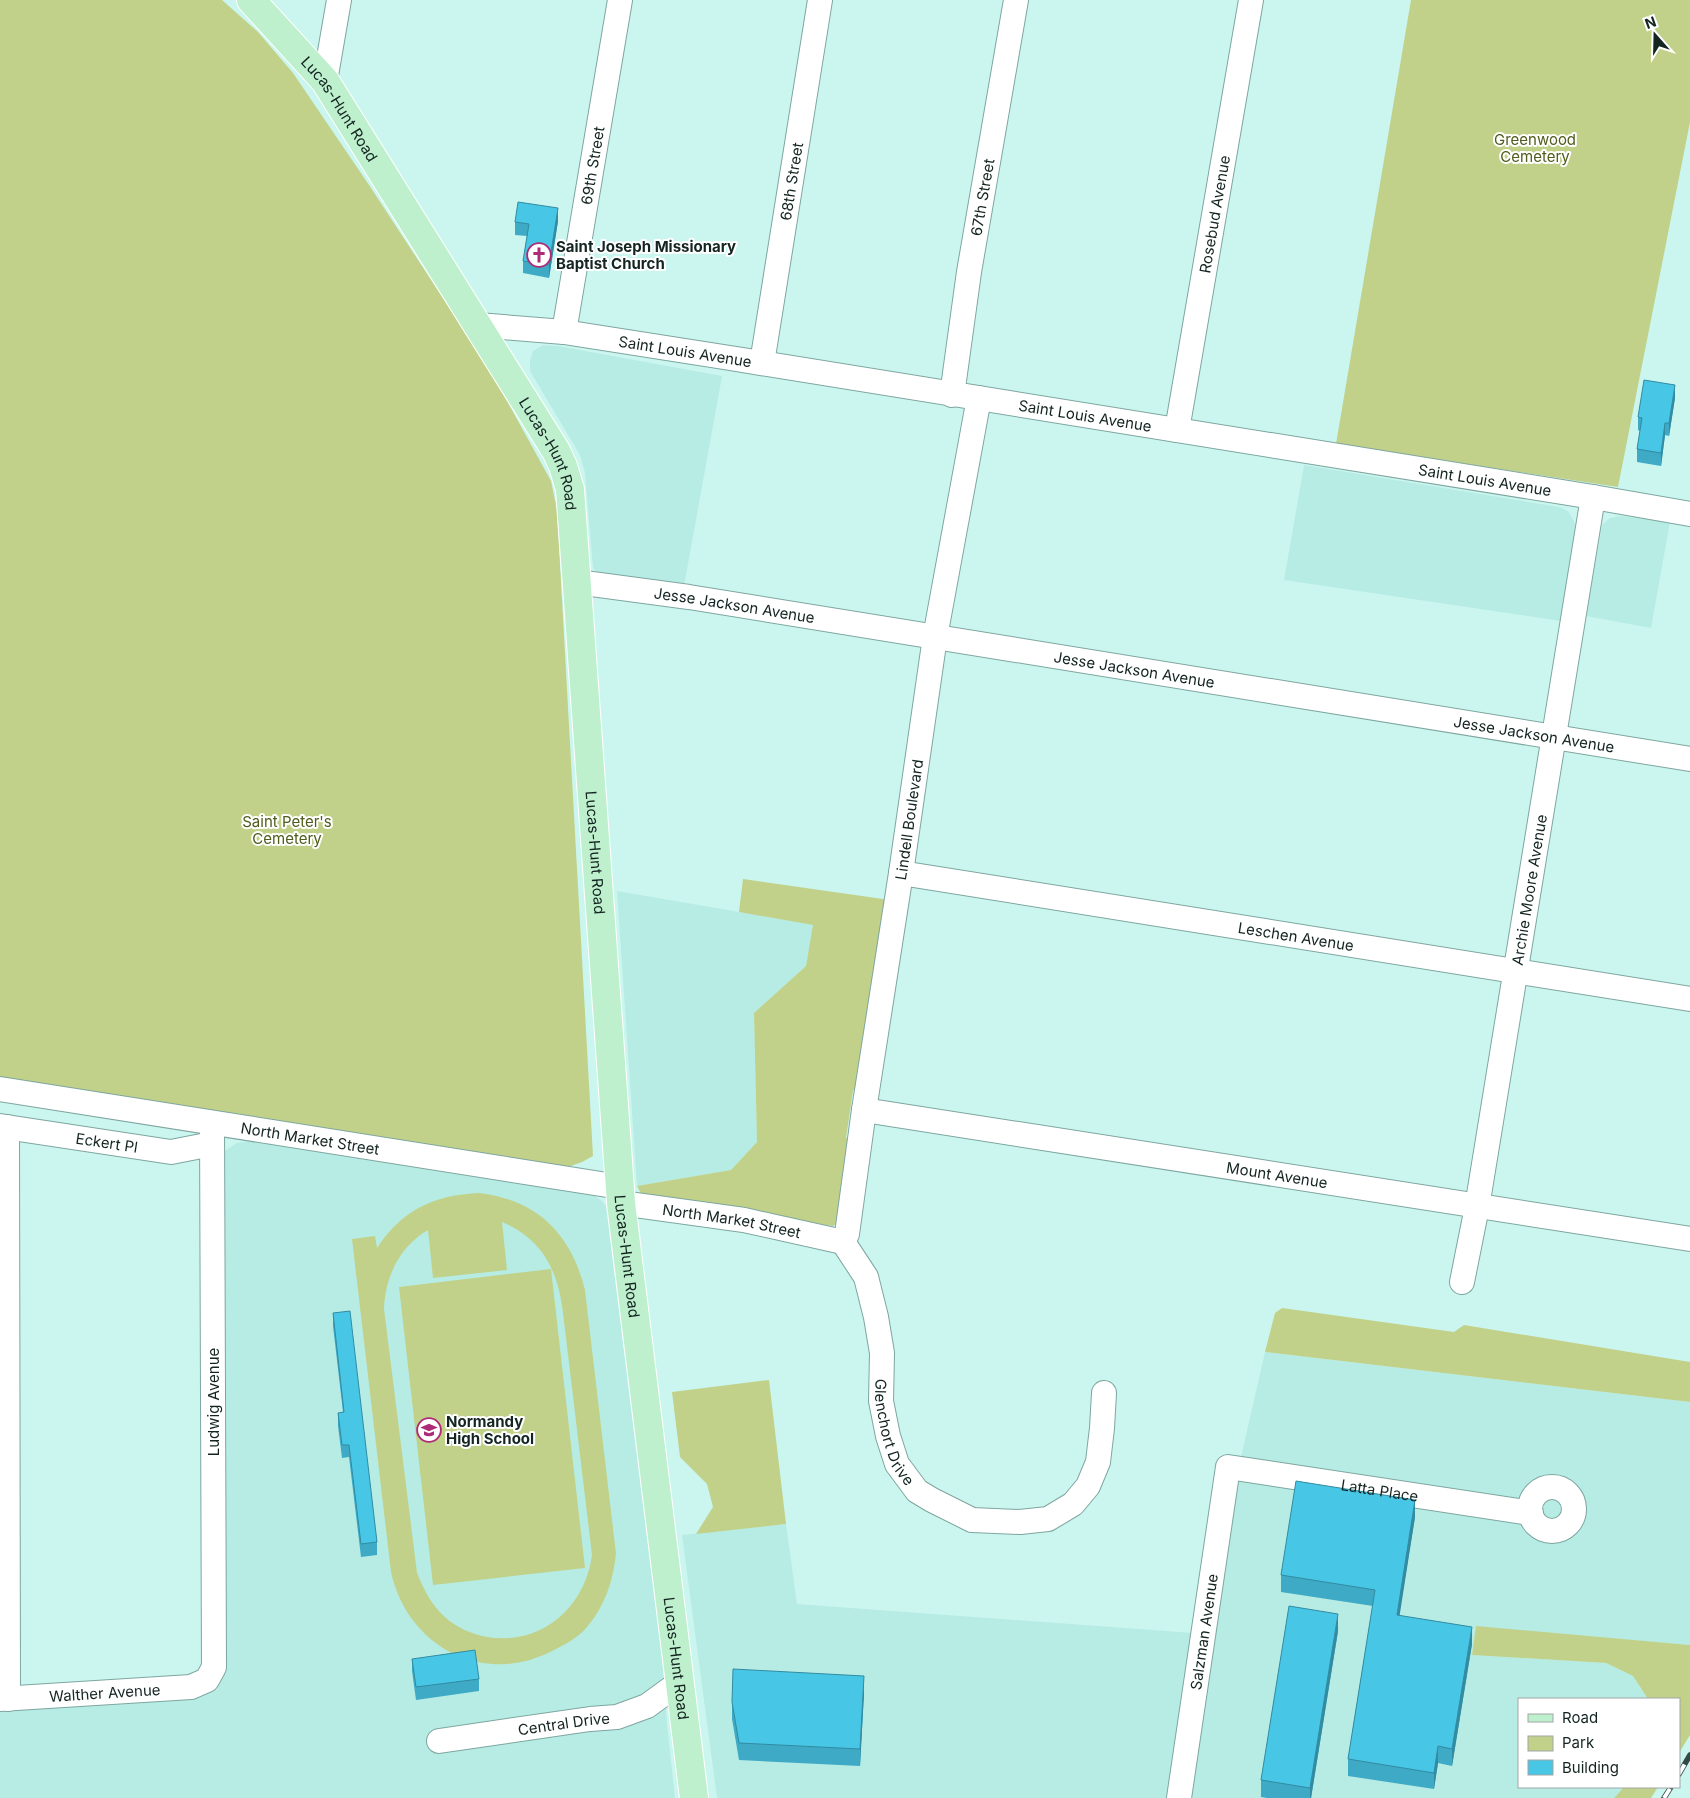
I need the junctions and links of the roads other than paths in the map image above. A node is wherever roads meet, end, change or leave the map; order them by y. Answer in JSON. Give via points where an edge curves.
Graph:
{"nodes":[{"id":1,"x":251,"y":0,"type":"edge"},
{"id":2,"x":339,"y":0,"type":"edge"},
{"id":3,"x":620,"y":0,"type":"edge"},
{"id":4,"x":820,"y":0,"type":"edge"},
{"id":5,"x":1016,"y":0,"type":"edge"},
{"id":6,"x":1251,"y":0,"type":"edge"},
{"id":7,"x":325,"y":81,"type":"junction"},
{"id":8,"x":478,"y":325,"type":"junction"},
{"id":9,"x":564,"y":332,"type":"junction"},
{"id":10,"x":762,"y":363,"type":"junction"},
{"id":11,"x":952,"y":395,"type":"junction"},
{"id":12,"x":979,"y":398,"type":"junction"},
{"id":13,"x":1177,"y":430,"type":"junction"},
{"id":14,"x":1593,"y":497,"type":"junction"},
{"id":15,"x":1690,"y":514,"type":"edge"},
{"id":16,"x":577,"y":582,"type":"junction"},
{"id":17,"x":935,"y":637,"type":"junction"},
{"id":18,"x":1553,"y":737,"type":"junction"},
{"id":19,"x":1690,"y":759,"type":"edge"},
{"id":20,"x":901,"y":873,"type":"junction"},
{"id":21,"x":1516,"y":971,"type":"junction"},
{"id":22,"x":1690,"y":1000,"type":"edge"},
{"id":23,"x":0,"y":1089,"type":"edge"},
{"id":24,"x":864,"y":1110,"type":"junction"},
{"id":25,"x":4,"y":1126,"type":"edge"},
{"id":26,"x":212,"y":1134,"type":"junction"},
{"id":27,"x":621,"y":1195,"type":"junction"},
{"id":28,"x":1478,"y":1207,"type":"junction"},
{"id":29,"x":1690,"y":1239,"type":"edge"},
{"id":30,"x":843,"y":1242,"type":"junction"},
{"id":31,"x":1462,"y":1282,"type":"dead end"},
{"id":32,"x":1104,"y":1393,"type":"dead end"},
{"id":33,"x":1228,"y":1467,"type":"joint"},
{"id":34,"x":1531,"y":1513,"type":"dead end"},
{"id":35,"x":207,"y":1680,"type":"joint"},
{"id":36,"x":680,"y":1682,"type":"junction"},
{"id":37,"x":4,"y":1699,"type":"edge"},
{"id":38,"x":440,"y":1741,"type":"dead end"},
{"id":39,"x":694,"y":1798,"type":"edge"},
{"id":40,"x":1179,"y":1798,"type":"edge"}],
"edges":[{"from":1,"to":7,"type":"main road","name":"Lucas-Hunt Road"},
{"from":2,"to":7,"type":"street"},
{"from":3,"to":9,"type":"street","name":"69th Street"},
{"from":4,"to":10,"type":"street","name":"68th Street"},
{"from":5,"to":11,"type":"street","name":"67th Street","via":[[969,272]]},
{"from":6,"to":13,"type":"street","name":"Rosebud Avenue"},
{"from":7,"to":8,"type":"main road","name":"Lucas-Hunt Road"},
{"from":8,"to":9,"type":"street","name":"Saint Louis Avenue"},
{"from":8,"to":16,"type":"main road","name":"Lucas-Hunt Road","via":[[563,466],[570,489]]},
{"from":9,"to":10,"type":"street","name":"Saint Louis Avenue"},
{"from":10,"to":11,"type":"street","name":"Saint Louis Avenue"},
{"from":11,"to":12,"type":"street","name":"Saint Louis Avenue"},
{"from":12,"to":13,"type":"street","name":"Saint Louis Avenue"},
{"from":12,"to":17,"type":"street","name":"Lindell Boulevard"},
{"from":13,"to":14,"type":"street","name":"Saint Louis Avenue"},
{"from":14,"to":15,"type":"street","name":"Saint Louis Avenue"},
{"from":14,"to":18,"type":"street","name":"Archie Moore Avenue"},
{"from":16,"to":17,"type":"street","name":"Jesse Jackson Avenue"},
{"from":16,"to":27,"type":"main road","name":"Lucas-Hunt Road"},
{"from":17,"to":18,"type":"street","name":"Jesse Jackson Avenue"},
{"from":17,"to":20,"type":"street","name":"Lindell Boulevard"},
{"from":18,"to":19,"type":"street","name":"Jesse Jackson Avenue"},
{"from":18,"to":21,"type":"street","name":"Archie Moore Avenue"},
{"from":20,"to":21,"type":"street","name":"Leschen Avenue"},
{"from":20,"to":24,"type":"street","name":"Lindell Boulevard"},
{"from":21,"to":22,"type":"street","name":"Leschen Avenue"},
{"from":21,"to":28,"type":"street","name":"Archie Moore Avenue"},
{"from":23,"to":26,"type":"street","name":"North Market Street"},
{"from":24,"to":28,"type":"street","name":"Mount Avenue"},
{"from":24,"to":30,"type":"street","name":"Lindell Boulevard","via":[[847,1234]]},
{"from":25,"to":26,"type":"street","name":"Eckert Pl","via":[[171,1152]]},
{"from":25,"to":37,"type":"street"},
{"from":26,"to":27,"type":"street","name":"North Market Street"},
{"from":26,"to":35,"type":"street","name":"Ludwig Avenue","via":[[214,1667]]},
{"from":27,"to":30,"type":"street","name":"North Market Street"},
{"from":27,"to":36,"type":"main road","name":"Lucas-Hunt Road"},
{"from":28,"to":29,"type":"street","name":"Mount Avenue"},
{"from":28,"to":31,"type":"street","name":"Archie Moore Avenue"},
{"from":30,"to":32,"type":"street","name":"Glenchort Drive","via":[[866,1278],[876,1316],[882,1353],[881,1401],[894,1457],[924,1496],[972,1520],[1020,1522],[1048,1519],[1073,1504],[1088,1486],[1098,1462]]},
{"from":33,"to":34,"type":"street","name":"Latta Place"},
{"from":33,"to":40,"type":"street","name":"Salzman Avenue"},
{"from":35,"to":37,"type":"street","name":"Walther Avenue","via":[[191,1688]]},
{"from":36,"to":38,"type":"street","name":"Central Drive","via":[[647,1706],[617,1717]]},
{"from":36,"to":39,"type":"main road","name":"Lucas-Hunt Road"}]}
